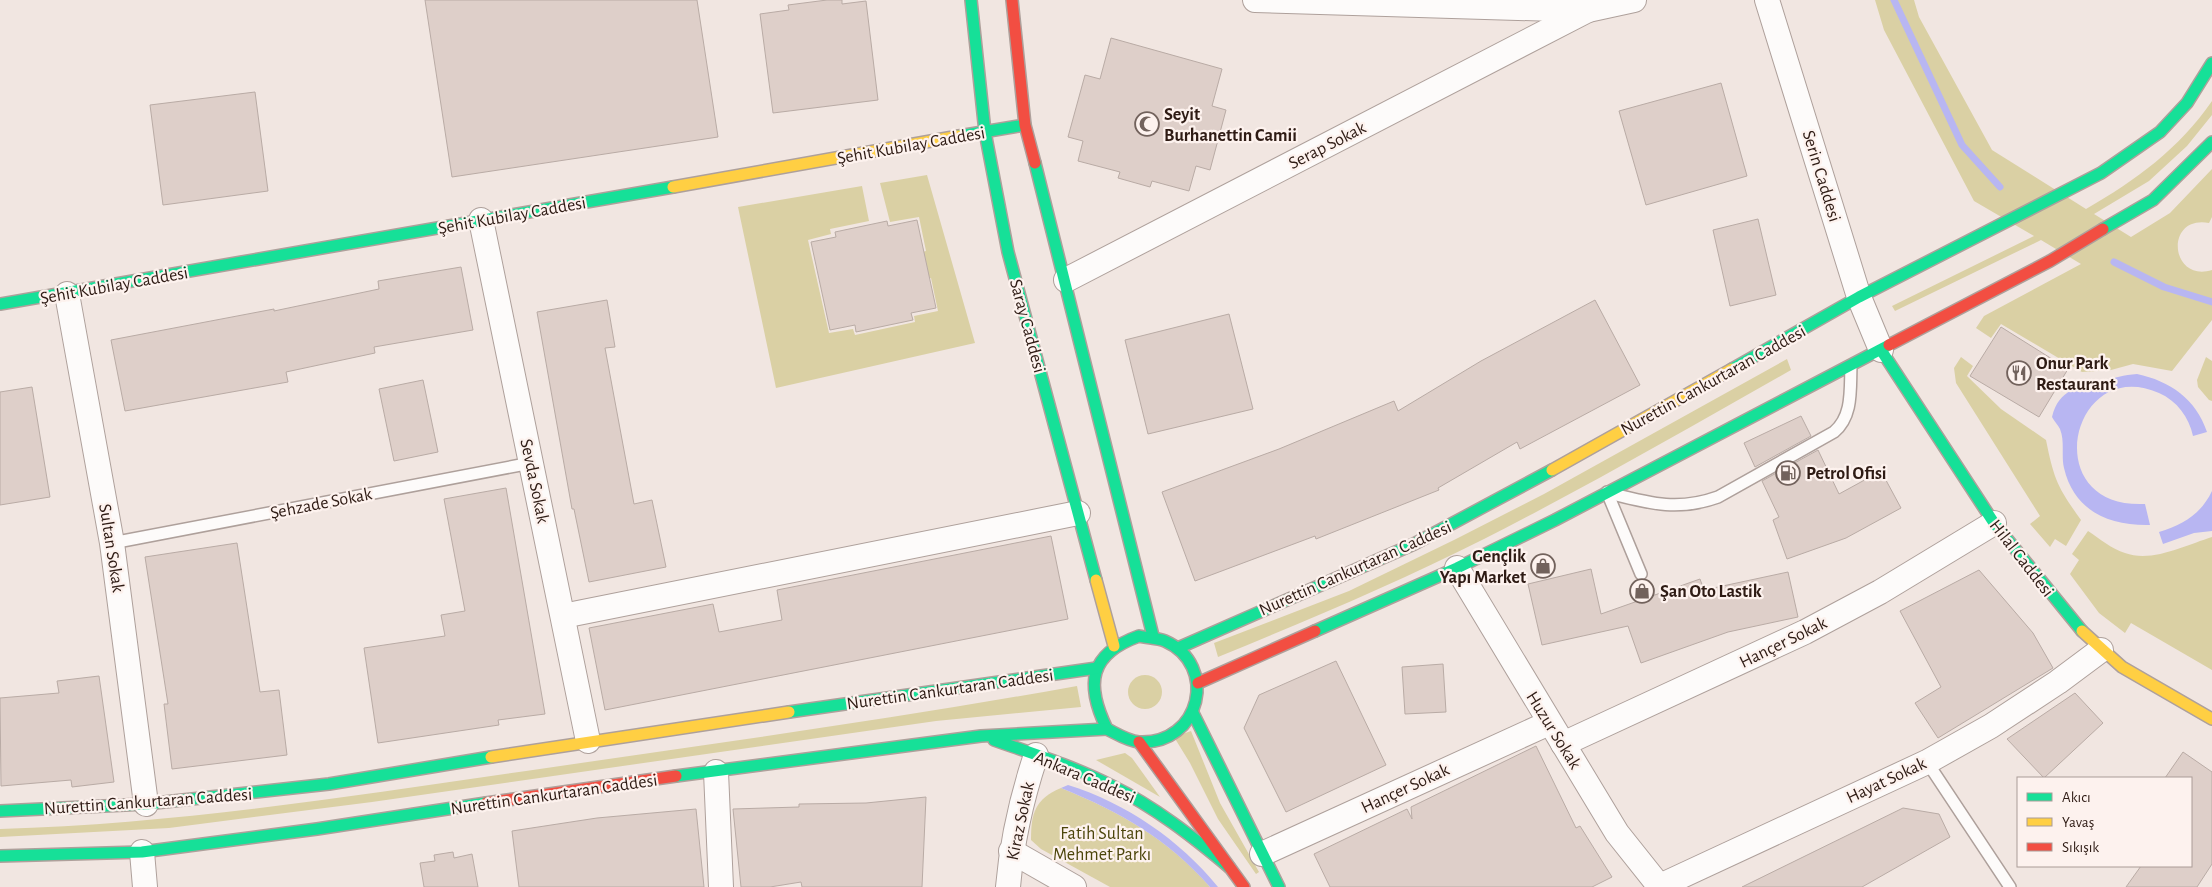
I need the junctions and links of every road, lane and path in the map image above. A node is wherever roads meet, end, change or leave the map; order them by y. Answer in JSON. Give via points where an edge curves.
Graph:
{"nodes":[{"id":1,"x":971,"y":0,"type":"edge"},
{"id":2,"x":1012,"y":0,"type":"edge"},
{"id":3,"x":1255,"y":0,"type":"edge"},
{"id":4,"x":1634,"y":0,"type":"edge"},
{"id":5,"x":1767,"y":0,"type":"edge"},
{"id":6,"x":1588,"y":10,"type":"junction"},
{"id":7,"x":2212,"y":63,"type":"edge"},
{"id":8,"x":1025,"y":125,"type":"junction"},
{"id":9,"x":985,"y":132,"type":"junction"},
{"id":10,"x":2212,"y":142,"type":"edge"},
{"id":11,"x":481,"y":220,"type":"junction"},
{"id":12,"x":1066,"y":280,"type":"junction"},
{"id":13,"x":68,"y":294,"type":"junction"},
{"id":14,"x":1859,"y":297,"type":"junction"},
{"id":15,"x":0,"y":304,"type":"edge"},
{"id":16,"x":1881,"y":350,"type":"junction"},
{"id":17,"x":1851,"y":366,"type":"junction"},
{"id":18,"x":531,"y":463,"type":"junction"},
{"id":19,"x":1607,"y":492,"type":"junction"},
{"id":20,"x":1078,"y":513,"type":"junction"},
{"id":21,"x":1994,"y":523,"type":"junction"},
{"id":22,"x":112,"y":543,"type":"junction"},
{"id":23,"x":1456,"y":568,"type":"junction"},
{"id":24,"x":1641,"y":574,"type":"dead end"},
{"id":25,"x":562,"y":616,"type":"junction"},
{"id":26,"x":1153,"y":636,"type":"junction"},
{"id":27,"x":1114,"y":646,"type":"junction"},
{"id":28,"x":1178,"y":648,"type":"junction"},
{"id":29,"x":2100,"y":650,"type":"junction"},
{"id":30,"x":1097,"y":668,"type":"junction"},
{"id":31,"x":1198,"y":683,"type":"junction"},
{"id":32,"x":1193,"y":713,"type":"junction"},
{"id":33,"x":2212,"y":719,"type":"edge"},
{"id":34,"x":1549,"y":723,"type":"junction"},
{"id":35,"x":1107,"y":729,"type":"junction"},
{"id":36,"x":981,"y":736,"type":"junction"},
{"id":37,"x":588,"y":741,"type":"junction"},
{"id":38,"x":1139,"y":742,"type":"junction"},
{"id":39,"x":1563,"y":744,"type":"junction"},
{"id":40,"x":1036,"y":755,"type":"junction"},
{"id":41,"x":1927,"y":762,"type":"junction"},
{"id":42,"x":716,"y":772,"type":"junction"},
{"id":43,"x":146,"y":804,"type":"junction"},
{"id":44,"x":0,"y":811,"type":"edge"},
{"id":45,"x":1011,"y":851,"type":"junction"},
{"id":46,"x":142,"y":852,"type":"junction"},
{"id":47,"x":1262,"y":854,"type":"junction"},
{"id":48,"x":0,"y":856,"type":"edge"},
{"id":49,"x":1229,"y":867,"type":"junction"},
{"id":50,"x":144,"y":887,"type":"edge"},
{"id":51,"x":721,"y":887,"type":"edge"},
{"id":52,"x":1008,"y":887,"type":"edge"},
{"id":53,"x":1074,"y":887,"type":"edge"},
{"id":54,"x":1244,"y":887,"type":"edge"},
{"id":55,"x":1279,"y":887,"type":"edge"},
{"id":56,"x":1659,"y":887,"type":"edge"},
{"id":57,"x":2010,"y":887,"type":"edge"}],
"edges":[{"from":1,"to":9,"type":"street","name":"Saray Caddesi"},
{"from":2,"to":8,"type":"street"},
{"from":3,"to":6,"type":"street"},
{"from":4,"to":6,"type":"street"},
{"from":5,"to":14,"type":"street","name":"Serin Caddesi"},
{"from":6,"to":12,"type":"street","name":"Serap Sokak"},
{"from":7,"to":14,"type":"street","name":"Nurettin Cankurtaran Caddesi","via":[[2187,103],[2160,132],[2130,154],[2068,191]]},
{"from":8,"to":9,"type":"street","name":"Şehit Kubilay Caddesi"},
{"from":8,"to":12,"type":"street"},
{"from":9,"to":11,"type":"street","name":"Şehit Kubilay Caddesi"},
{"from":9,"to":20,"type":"street","name":"Saray Caddesi","via":[[1008,252]]},
{"from":10,"to":16,"type":"street","via":[[2153,200],[2118,222]]},
{"from":11,"to":13,"type":"street","name":"Şehit Kubilay Caddesi"},
{"from":11,"to":18,"type":"street","name":"Sevda Sokak"},
{"from":12,"to":26,"type":"street"},
{"from":13,"to":15,"type":"street","name":"Şehit Kubilay Caddesi"},
{"from":13,"to":22,"type":"street","name":"Sultan Sokak"},
{"from":14,"to":16,"type":"street","name":"Serin Caddesi"},
{"from":14,"to":28,"type":"street","name":"Nurettin Cankurtaran Caddesi","via":[[1498,501],[1414,544]]},
{"from":16,"to":17,"type":"street"},
{"from":16,"to":21,"type":"street","name":"Hilal Caddesi"},
{"from":17,"to":19,"type":"street"},
{"from":17,"to":19,"type":"lane","via":[[1848,412],[1843,425],[1718,497],[1697,505],[1673,506]]},
{"from":18,"to":22,"type":"lane","name":"Şehzade Sokak"},
{"from":18,"to":25,"type":"street","name":"Sevda Sokak"},
{"from":19,"to":23,"type":"street"},
{"from":19,"to":24,"type":"lane"},
{"from":20,"to":25,"type":"street"},
{"from":20,"to":27,"type":"street","name":"Saray Caddesi"},
{"from":21,"to":29,"type":"street","name":"Hilal Caddesi","via":[[2071,620]]},
{"from":21,"to":39,"type":"street","name":"Hançer Sokak","via":[[1880,592],[1804,632]]},
{"from":22,"to":43,"type":"street","name":"Sultan Sokak"},
{"from":23,"to":31,"type":"street"},
{"from":23,"to":34,"type":"street","name":"Huzur Sokak"},
{"from":25,"to":37,"type":"street","name":"Sevda Sokak"},
{"from":26,"to":27,"type":"street","via":[[1126,639]]},
{"from":26,"to":28,"type":"street"},
{"from":27,"to":30,"type":"street"},
{"from":28,"to":31,"type":"street","via":[[1192,664]]},
{"from":29,"to":33,"type":"street","name":"Hilal Caddesi","via":[[2146,682]]},
{"from":29,"to":41,"type":"street","name":"Hayat Sokak","via":[[1991,726]]},
{"from":30,"to":35,"type":"street","via":[[1092,684],[1094,700]]},
{"from":30,"to":37,"type":"street","name":"Nurettin Cankurtaran Caddesi"},
{"from":31,"to":32,"type":"street"},
{"from":32,"to":38,"type":"street","via":[[1174,734],[1160,740]]},
{"from":32,"to":47,"type":"street"},
{"from":34,"to":39,"type":"street","name":"Huzur Sokak"},
{"from":34,"to":47,"type":"street","name":"Hançer Sokak"},
{"from":35,"to":36,"type":"street","name":"Nurettin Cankurtaran Caddesi"},
{"from":35,"to":38,"type":"street"},
{"from":36,"to":40,"type":"street","name":"Ankara Caddesi"},
{"from":36,"to":42,"type":"street","name":"Nurettin Cankurtaran Caddesi"},
{"from":37,"to":43,"type":"street","name":"Nurettin Cankurtaran Caddesi","via":[[329,784]]},
{"from":38,"to":49,"type":"street","name":"Ankara Caddesi"},
{"from":39,"to":56,"type":"street","name":"Huzur Sokak","via":[[1617,833]]},
{"from":40,"to":45,"type":"street","name":"Kiraz Sokak","via":[[1020,805]]},
{"from":40,"to":49,"type":"street","name":"Ankara Caddesi","via":[[1111,785],[1147,804],[1186,830]]},
{"from":41,"to":56,"type":"street","name":"Hayat Sokak"},
{"from":41,"to":57,"type":"lane"},
{"from":42,"to":46,"type":"street","name":"Nurettin Cankurtaran Caddesi"},
{"from":42,"to":51,"type":"street"},
{"from":43,"to":44,"type":"street","name":"Nurettin Cankurtaran Caddesi"},
{"from":45,"to":52,"type":"street","name":"Kiraz Sokak"},
{"from":45,"to":53,"type":"street"},
{"from":46,"to":48,"type":"street","name":"Nurettin Cankurtaran Caddesi"},
{"from":46,"to":50,"type":"street"},
{"from":47,"to":55,"type":"street"},
{"from":49,"to":54,"type":"street","name":"Ankara Caddesi"}]}
